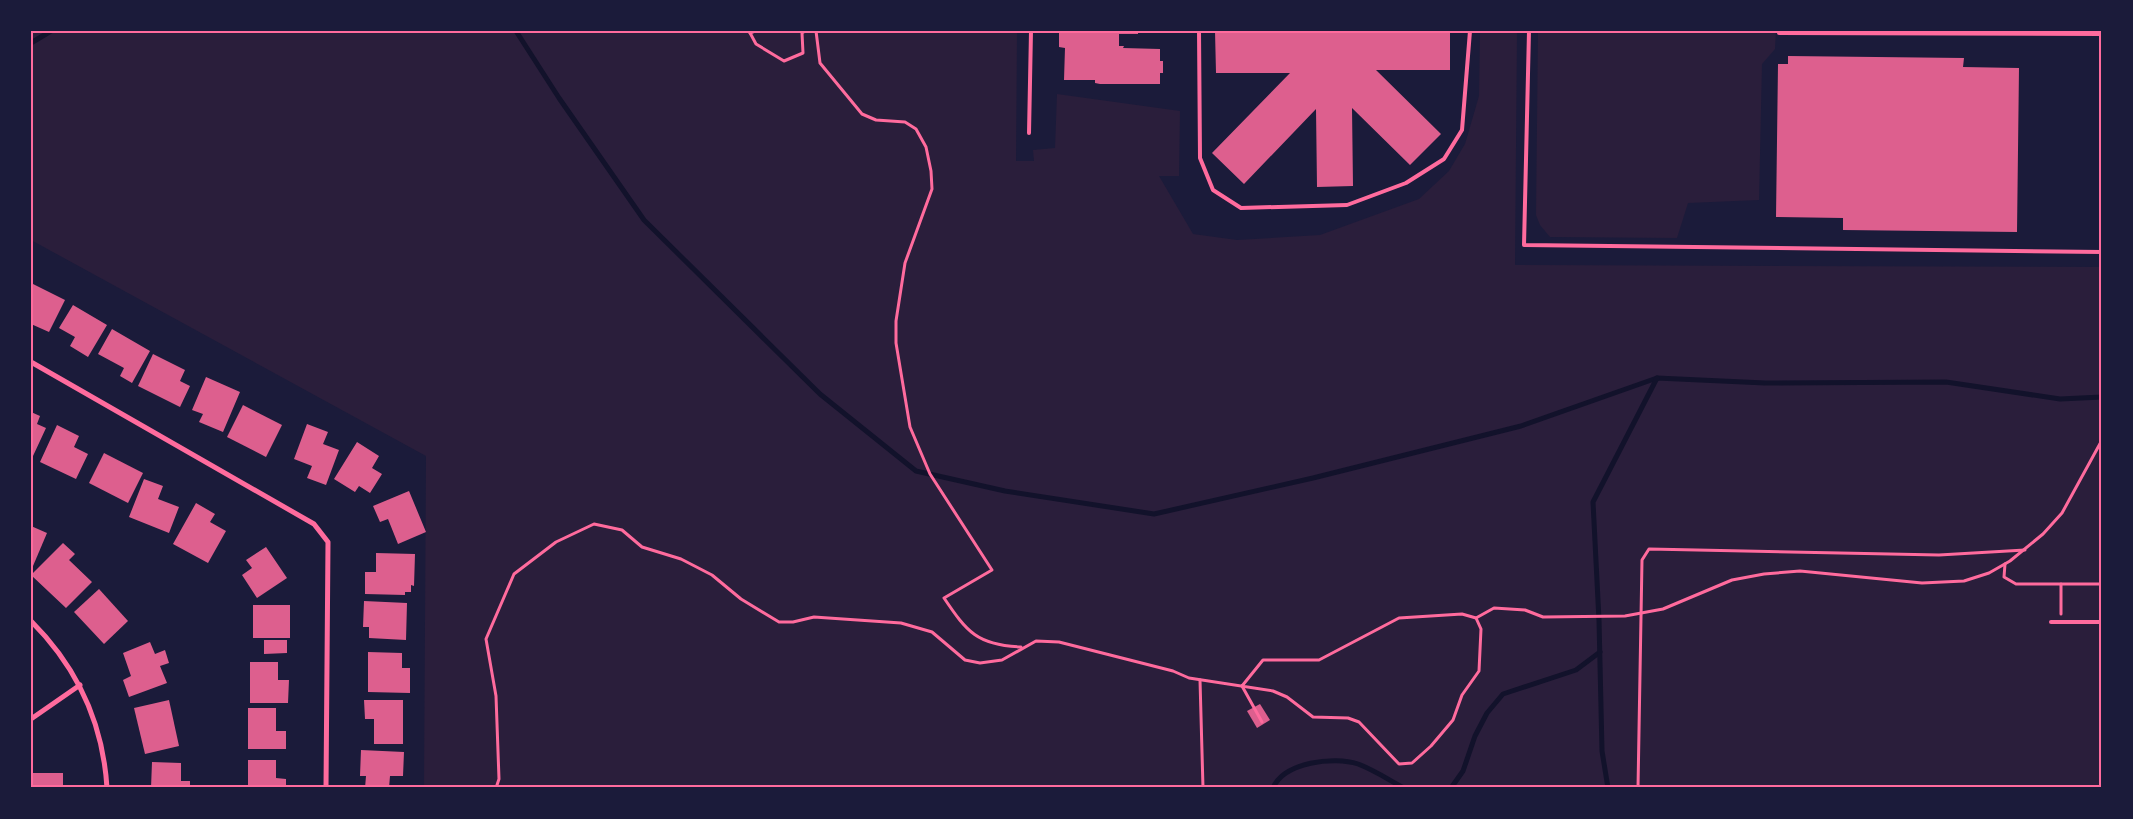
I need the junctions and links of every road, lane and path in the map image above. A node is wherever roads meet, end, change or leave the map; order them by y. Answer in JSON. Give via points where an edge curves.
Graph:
{"nodes":[{"id":1,"x":755,"y":31,"type":"edge"},
{"id":2,"x":805,"y":31,"type":"edge"},
{"id":3,"x":816,"y":31,"type":"edge"},
{"id":4,"x":1031,"y":31,"type":"edge"},
{"id":5,"x":1199,"y":31,"type":"edge"},
{"id":6,"x":1470,"y":31,"type":"edge"},
{"id":7,"x":1529,"y":31,"type":"edge"},
{"id":8,"x":749,"y":32,"type":"edge"},
{"id":9,"x":1779,"y":33,"type":"dead end"},
{"id":10,"x":2102,"y":34,"type":"edge"},
{"id":11,"x":1029,"y":132,"type":"dead end"},
{"id":12,"x":2102,"y":252,"type":"edge"},
{"id":13,"x":31,"y":362,"type":"edge"},
{"id":14,"x":2102,"y":440,"type":"edge"},
{"id":15,"x":2026,"y":550,"type":"junction"},
{"id":16,"x":2005,"y":564,"type":"junction"},
{"id":17,"x":2061,"y":584,"type":"junction"},
{"id":18,"x":2102,"y":584,"type":"edge"},
{"id":19,"x":1640,"y":614,"type":"junction"},
{"id":20,"x":1476,"y":618,"type":"junction"},
{"id":21,"x":31,"y":621,"type":"edge"},
{"id":22,"x":2051,"y":622,"type":"dead end"},
{"id":23,"x":2061,"y":622,"type":"junction"},
{"id":24,"x":2102,"y":622,"type":"edge"},
{"id":25,"x":1022,"y":648,"type":"junction"},
{"id":26,"x":1200,"y":680,"type":"junction"},
{"id":27,"x":80,"y":685,"type":"junction"},
{"id":28,"x":1242,"y":686,"type":"junction"},
{"id":29,"x":31,"y":719,"type":"edge"},
{"id":30,"x":1262,"y":722,"type":"dead end"},
{"id":31,"x":107,"y":788,"type":"edge"},
{"id":32,"x":326,"y":788,"type":"edge"},
{"id":33,"x":496,"y":788,"type":"edge"},
{"id":34,"x":1204,"y":788,"type":"edge"},
{"id":35,"x":1638,"y":788,"type":"edge"}],
"edges":[{"from":1,"to":8,"type":"path"},
{"from":2,"to":8,"type":"path","via":[[802,33],[803,54],[784,61],[756,44]]},
{"from":3,"to":25,"type":"path","via":[[820,62],[862,114],[876,120],[905,122],[916,129],[926,147],[932,189],[905,263],[896,321],[896,343],[910,427],[930,474],[992,570],[944,598],[975,636],[1003,646]]},
{"from":4,"to":11,"type":"lane"},
{"from":5,"to":6,"type":"lane","via":[[1200,158],[1213,190],[1242,208],[1346,205],[1406,183],[1444,159],[1462,130]]},
{"from":7,"to":12,"type":"lane","via":[[1524,245]]},
{"from":9,"to":10,"type":"lane"},
{"from":13,"to":32,"type":"street","via":[[314,524],[328,542]]},
{"from":14,"to":15,"type":"path","via":[[2062,513]]},
{"from":15,"to":16,"type":"path"},
{"from":15,"to":19,"type":"path","via":[[1939,555],[1649,548],[1642,560]]},
{"from":16,"to":17,"type":"path","via":[[2004,577],[2016,584]]},
{"from":16,"to":19,"type":"path","via":[[1964,581],[1922,583],[1800,571],[1764,574],[1732,580]]},
{"from":17,"to":18,"type":"path"},
{"from":17,"to":23,"type":"path"},
{"from":19,"to":20,"type":"path","via":[[1543,617],[1525,610],[1494,608]]},
{"from":19,"to":35,"type":"path"},
{"from":20,"to":28,"type":"path","via":[[1462,614],[1399,618],[1319,660],[1263,660]]},
{"from":20,"to":28,"type":"path","via":[[1481,629],[1479,671],[1462,695],[1453,720],[1412,763],[1398,764],[1359,722],[1348,718],[1313,717],[1287,697],[1273,691]]},
{"from":21,"to":27,"type":"street","via":[[59,653]]},
{"from":22,"to":23,"type":"lane"},
{"from":23,"to":24,"type":"lane"},
{"from":25,"to":26,"type":"path","via":[[1036,641],[1059,642]]},
{"from":25,"to":33,"type":"path","via":[[1002,660],[980,663],[965,660],[932,632],[901,623],[814,616],[779,622],[741,599],[712,575],[681,559],[642,547],[622,530],[594,524],[556,542],[514,574],[486,639],[496,696],[499,780]]},
{"from":26,"to":28,"type":"path"},
{"from":26,"to":34,"type":"path"},
{"from":27,"to":29,"type":"street"},
{"from":27,"to":31,"type":"street","via":[[102,744]]},
{"from":28,"to":30,"type":"path"}]}
